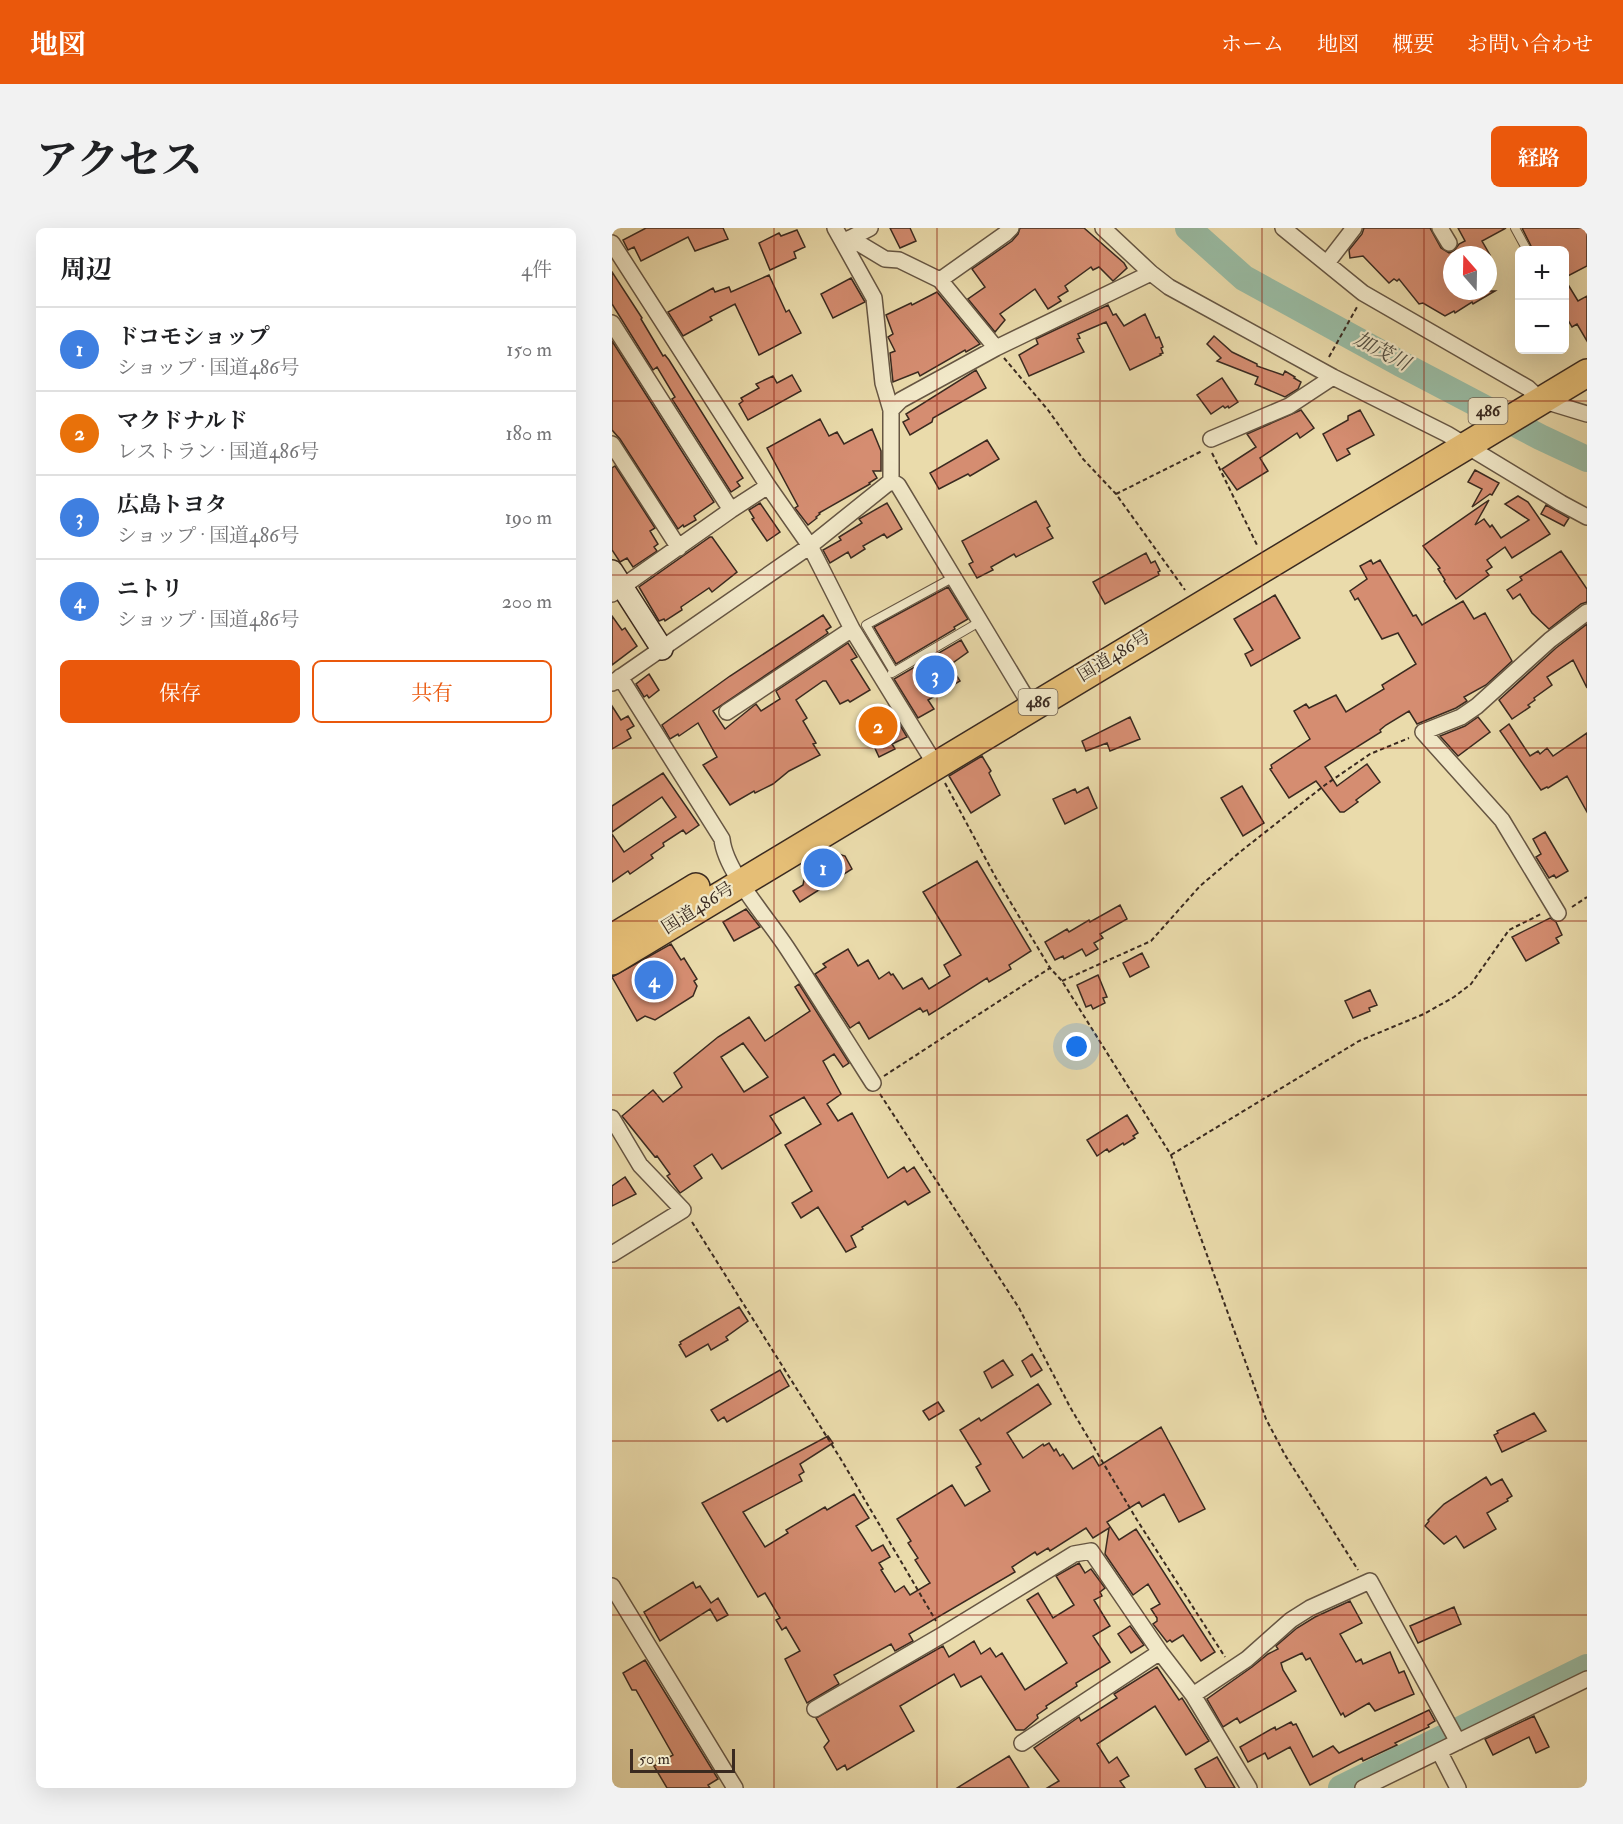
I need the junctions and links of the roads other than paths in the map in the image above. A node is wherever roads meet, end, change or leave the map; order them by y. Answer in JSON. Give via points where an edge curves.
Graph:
{"nodes":[{"id":1,"x":870,"y":228,"type":"edge"},
{"id":2,"x":1011,"y":228,"type":"edge"},
{"id":3,"x":1103,"y":228,"type":"edge"},
{"id":4,"x":1283,"y":228,"type":"edge"},
{"id":5,"x":1354,"y":228,"type":"edge"},
{"id":6,"x":1440,"y":228,"type":"edge"},
{"id":7,"x":1515,"y":228,"type":"edge"},
{"id":8,"x":839,"y":233,"type":"edge"},
{"id":9,"x":1449,"y":243,"type":"dead end"},
{"id":10,"x":1525,"y":246,"type":"edge"},
{"id":11,"x":613,"y":248,"type":"edge"},
{"id":12,"x":1327,"y":263,"type":"junction"},
{"id":13,"x":1151,"y":273,"type":"junction"},
{"id":14,"x":940,"y":280,"type":"junction"},
{"id":15,"x":612,"y":323,"type":"edge"},
{"id":16,"x":996,"y":348,"type":"junction"},
{"id":17,"x":1587,"y":352,"type":"edge"},
{"id":18,"x":1587,"y":372,"type":"edge"},
{"id":19,"x":1333,"y":377,"type":"junction"},
{"id":20,"x":1534,"y":394,"type":"junction"},
{"id":21,"x":891,"y":410,"type":"junction"},
{"id":22,"x":1587,"y":414,"type":"edge"},
{"id":23,"x":1211,"y":439,"type":"dead end"},
{"id":24,"x":1456,"y":439,"type":"junction"},
{"id":25,"x":612,"y":444,"type":"edge"},
{"id":26,"x":891,"y":481,"type":"junction"},
{"id":27,"x":768,"y":486,"type":"junction"},
{"id":28,"x":731,"y":510,"type":"junction"},
{"id":29,"x":1587,"y":517,"type":"edge"},
{"id":30,"x":810,"y":546,"type":"junction"},
{"id":31,"x":679,"y":548,"type":"junction"},
{"id":32,"x":954,"y":577,"type":"junction"},
{"id":33,"x":615,"y":584,"type":"edge"},
{"id":34,"x":1587,"y":612,"type":"edge"},
{"id":35,"x":981,"y":621,"type":"junction"},
{"id":36,"x":852,"y":629,"type":"junction"},
{"id":37,"x":662,"y":649,"type":"junction"},
{"id":38,"x":888,"y":676,"type":"junction"},
{"id":39,"x":616,"y":680,"type":"edge"},
{"id":40,"x":1026,"y":699,"type":"junction"},
{"id":41,"x":727,"y":712,"type":"dead end"},
{"id":42,"x":930,"y":757,"type":"junction"},
{"id":43,"x":736,"y":874,"type":"junction"},
{"id":44,"x":1558,"y":913,"type":"road end"},
{"id":45,"x":612,"y":938,"type":"edge"},
{"id":46,"x":612,"y":961,"type":"edge"},
{"id":47,"x":873,"y":1083,"type":"road end"},
{"id":48,"x":612,"y":1118,"type":"edge"},
{"id":49,"x":612,"y":1254,"type":"edge"},
{"id":50,"x":612,"y":1586,"type":"edge"},
{"id":51,"x":1160,"y":1653,"type":"junction"},
{"id":52,"x":1587,"y":1679,"type":"edge"},
{"id":53,"x":1193,"y":1695,"type":"junction"},
{"id":54,"x":815,"y":1708,"type":"dead end"},
{"id":55,"x":1458,"y":1742,"type":"junction"},
{"id":56,"x":1022,"y":1743,"type":"dead end"},
{"id":57,"x":1439,"y":1751,"type":"junction"},
{"id":58,"x":735,"y":1788,"type":"edge"},
{"id":59,"x":1249,"y":1788,"type":"edge"},
{"id":60,"x":1364,"y":1788,"type":"edge"},
{"id":61,"x":1458,"y":1788,"type":"edge"}],
"edges":[{"from":1,"to":8,"type":"street"},
{"from":2,"to":14,"type":"street"},
{"from":3,"to":13,"type":"street"},
{"from":4,"to":12,"type":"street"},
{"from":5,"to":12,"type":"street"},
{"from":6,"to":9,"type":"street"},
{"from":7,"to":10,"type":"lane"},
{"from":8,"to":14,"type":"street","via":[[885,259],[899,260]]},
{"from":8,"to":21,"type":"street","via":[[874,298],[883,383]]},
{"from":11,"to":27,"type":"street"},
{"from":12,"to":20,"type":"street","via":[[1363,293]]},
{"from":13,"to":16,"type":"street"},
{"from":13,"to":19,"type":"street","via":[[1169,287]]},
{"from":14,"to":16,"type":"street"},
{"from":15,"to":28,"type":"street"},
{"from":16,"to":21,"type":"street","via":[[901,400]]},
{"from":17,"to":20,"type":"highway","name":"国道486号","number":"486"},
{"from":18,"to":20,"type":"highway","name":"国道486号","number":"486"},
{"from":19,"to":23,"type":"street","via":[[1289,406]]},
{"from":19,"to":24,"type":"street"},
{"from":20,"to":22,"type":"street"},
{"from":20,"to":24,"type":"highway","name":"国道486号","number":"486"},
{"from":21,"to":26,"type":"street"},
{"from":24,"to":29,"type":"street"},
{"from":24,"to":40,"type":"highway","name":"国道486号","number":"486"},
{"from":24,"to":40,"type":"highway","name":"国道486号","number":"486","via":[[1258,548]]},
{"from":25,"to":31,"type":"street"},
{"from":26,"to":30,"type":"street"},
{"from":26,"to":32,"type":"street","via":[[898,485]]},
{"from":27,"to":28,"type":"street"},
{"from":27,"to":30,"type":"street"},
{"from":28,"to":31,"type":"street"},
{"from":30,"to":36,"type":"street"},
{"from":30,"to":37,"type":"street"},
{"from":31,"to":33,"type":"street"},
{"from":32,"to":35,"type":"street"},
{"from":32,"to":38,"type":"lane","via":[[866,625]]},
{"from":33,"to":37,"type":"street"},
{"from":34,"to":44,"type":"street","via":[[1478,706],[1423,732],[1502,820]]},
{"from":35,"to":38,"type":"lane"},
{"from":35,"to":40,"type":"street"},
{"from":36,"to":38,"type":"street"},
{"from":36,"to":41,"type":"street"},
{"from":37,"to":39,"type":"street"},
{"from":38,"to":42,"type":"street"},
{"from":39,"to":43,"type":"street","via":[[722,839],[723,851]]},
{"from":40,"to":42,"type":"highway","name":"国道486号","number":"486"},
{"from":42,"to":43,"type":"highway","name":"国道486号","number":"486"},
{"from":43,"to":45,"type":"highway","name":"国道486号","number":"486"},
{"from":43,"to":46,"type":"highway","name":"国道486号","number":"486"},
{"from":43,"to":47,"type":"street"},
{"from":48,"to":49,"type":"street","via":[[640,1165],[683,1210]]},
{"from":50,"to":58,"type":"street"},
{"from":51,"to":53,"type":"street"},
{"from":51,"to":54,"type":"street","via":[[1090,1551],[1074,1554]]},
{"from":51,"to":56,"type":"street"},
{"from":52,"to":55,"type":"street"},
{"from":53,"to":55,"type":"street","via":[[1247,1659],[1291,1620],[1370,1581]]},
{"from":53,"to":59,"type":"street"},
{"from":55,"to":57,"type":"street"},
{"from":57,"to":60,"type":"street"},
{"from":57,"to":61,"type":"street"}]}
